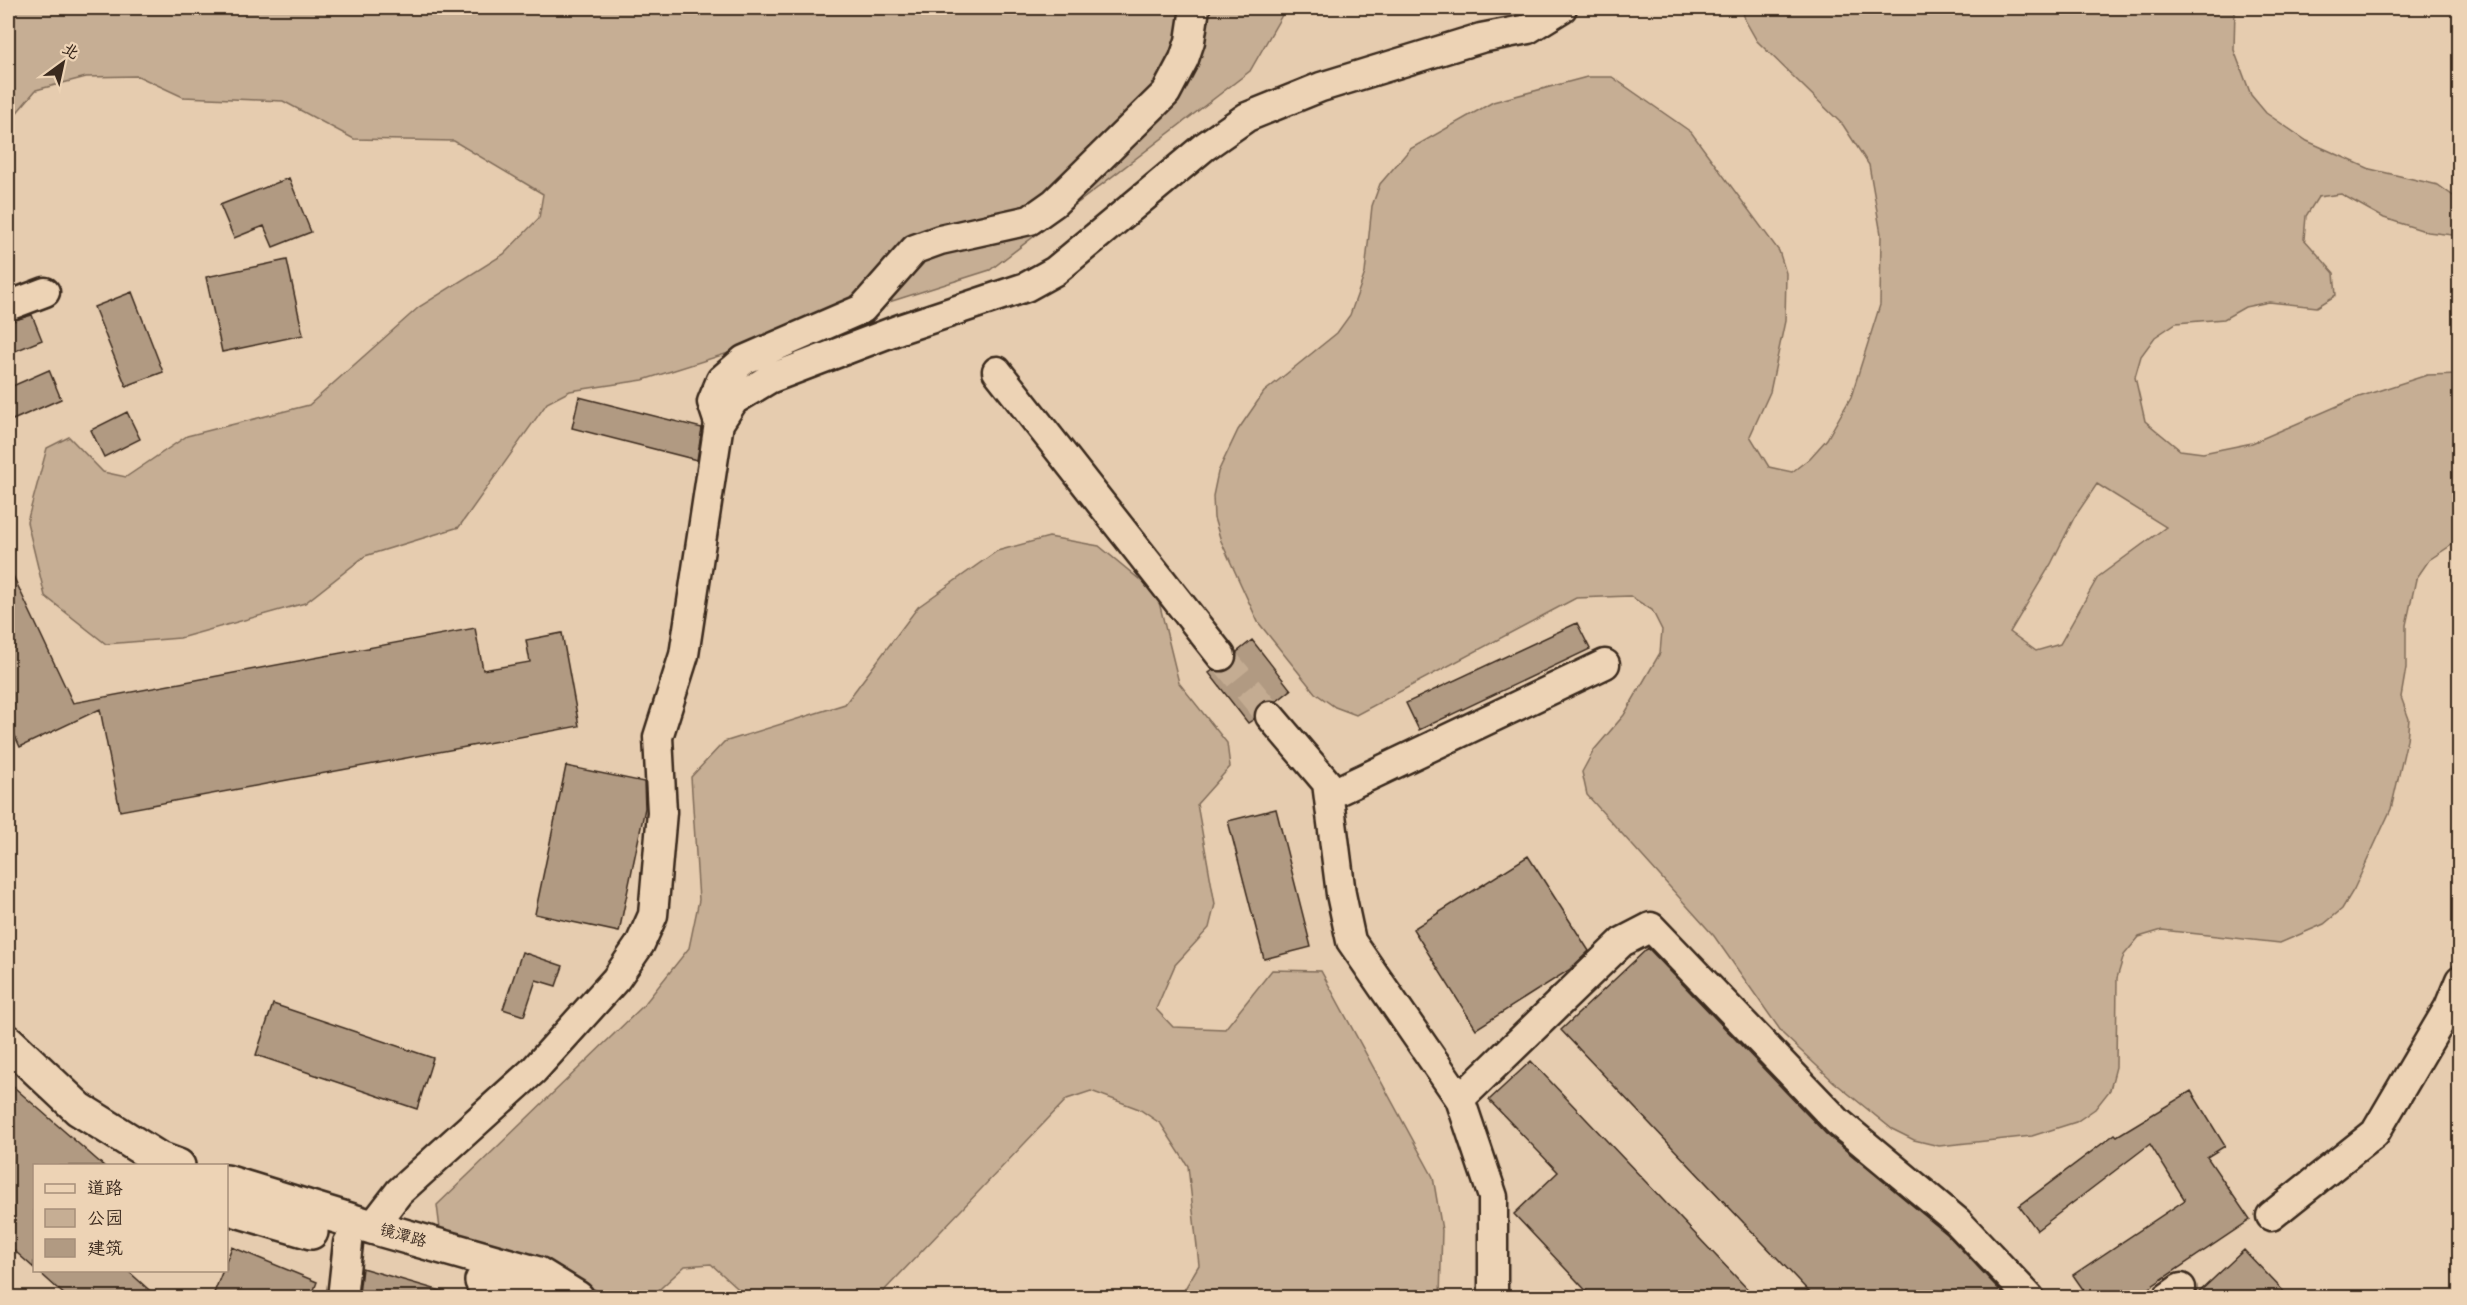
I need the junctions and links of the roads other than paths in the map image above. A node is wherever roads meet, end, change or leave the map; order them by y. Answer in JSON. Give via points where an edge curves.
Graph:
{"nodes":[{"id":1,"x":1195,"y":8,"type":"edge"},
{"id":2,"x":1562,"y":8,"type":"edge"},
{"id":3,"x":45,"y":292,"type":"dead end"},
{"id":4,"x":8,"y":306,"type":"edge"},
{"id":5,"x":997,"y":371,"type":"dead end"},
{"id":6,"x":719,"y":423,"type":"junction"},
{"id":7,"x":1221,"y":656,"type":"tunnel mouth"},
{"id":8,"x":1605,"y":664,"type":"dead end"},
{"id":9,"x":1270,"y":716,"type":"tunnel mouth"},
{"id":10,"x":1329,"y":795,"type":"junction"},
{"id":11,"x":2460,"y":980,"type":"edge"},
{"id":12,"x":8,"y":1042,"type":"edge"},
{"id":13,"x":8,"y":1065,"type":"edge"},
{"id":14,"x":1460,"y":1099,"type":"junction"},
{"id":15,"x":133,"y":1164,"type":"edge"},
{"id":16,"x":173,"y":1164,"type":"edge"},
{"id":17,"x":228,"y":1183,"type":"edge"},
{"id":18,"x":228,"y":1207,"type":"edge"},
{"id":19,"x":2271,"y":1216,"type":"dead end"},
{"id":20,"x":360,"y":1235,"type":"junction"},
{"id":21,"x":342,"y":1298,"type":"edge"},
{"id":22,"x":533,"y":1298,"type":"edge"},
{"id":23,"x":577,"y":1298,"type":"edge"},
{"id":24,"x":1493,"y":1298,"type":"edge"},
{"id":25,"x":2030,"y":1298,"type":"edge"}],
"edges":[{"from":1,"to":6,"type":"street","via":[[1190,41],[1167,93],[1054,203],[1030,220],[915,249],[862,309],[744,360],[721,380],[712,402]]},
{"from":2,"to":6,"type":"street","via":[[1528,29],[1481,38],[1321,87],[1247,117],[1204,147],[1055,271],[1026,287],[769,379],[734,400]]},
{"from":3,"to":4,"type":"street"},
{"from":5,"to":7,"type":"street"},
{"from":6,"to":20,"type":"street","via":[[684,655],[658,737],[662,812],[653,915],[616,979],[534,1070],[399,1192]]},
{"from":8,"to":10,"type":"street"},
{"from":9,"to":10,"type":"street","via":[[1327,783]]},
{"from":10,"to":14,"type":"street","via":[[1351,941]]},
{"from":11,"to":19,"type":"street","via":[[2450,1007],[2376,1133]]},
{"from":12,"to":16,"type":"main road","via":[[79,1109]]},
{"from":13,"to":15,"type":"main road","via":[[72,1123]]},
{"from":14,"to":24,"type":"street","via":[[1493,1197]]},
{"from":14,"to":25,"type":"street","via":[[1622,942],[1651,927],[1838,1122],[1958,1221]]},
{"from":17,"to":20,"type":"main road","name":"镜潭路"},
{"from":18,"to":20,"type":"main road","name":"镜潭路"},
{"from":20,"to":21,"type":"street"},
{"from":20,"to":22,"type":"main road","name":"镜潭路"},
{"from":20,"to":23,"type":"main road","name":"镜潭路","via":[[538,1274]]}]}
